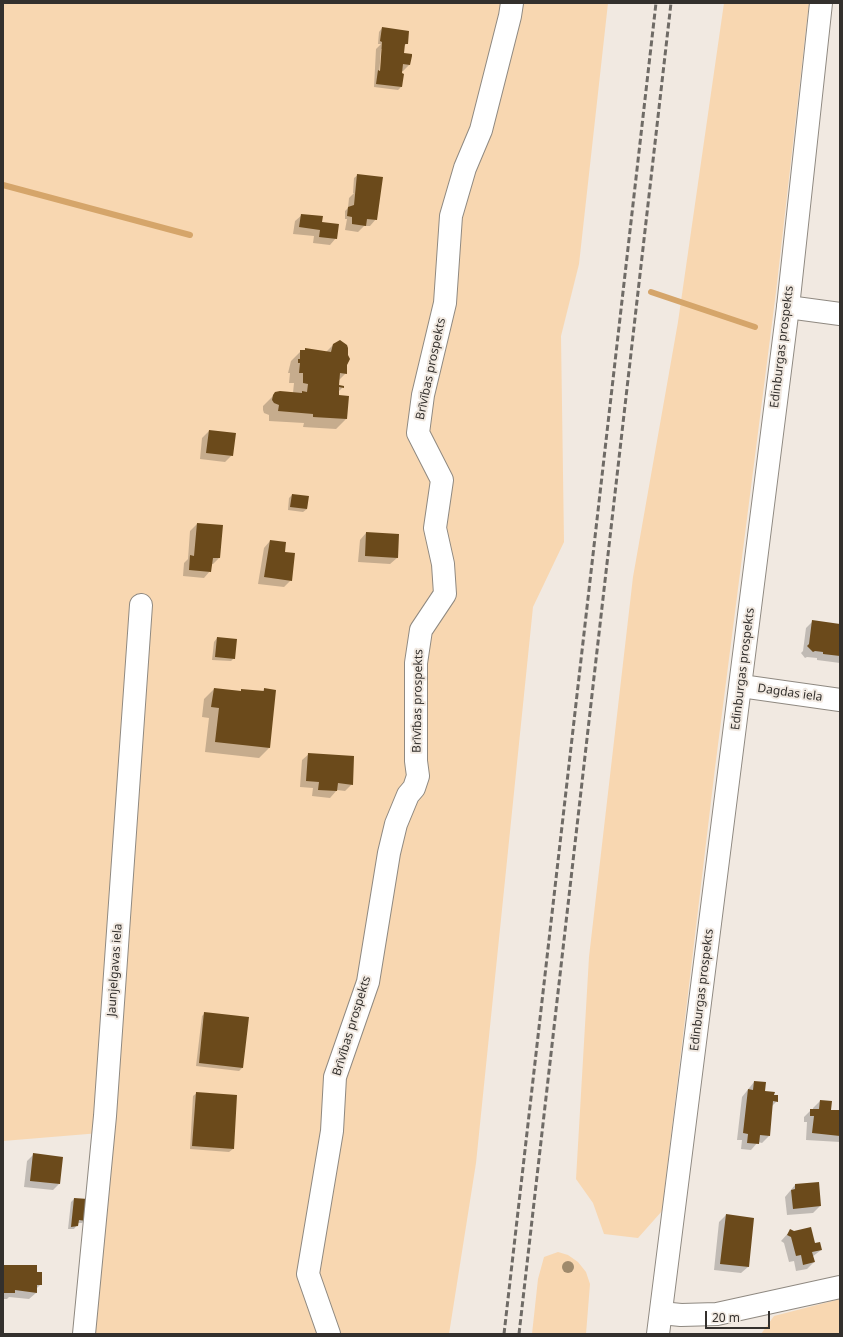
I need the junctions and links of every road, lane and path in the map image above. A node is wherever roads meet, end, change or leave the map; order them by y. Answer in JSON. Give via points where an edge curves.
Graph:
{"nodes":[{"id":1,"x":512,"y":3,"type":"edge"},
{"id":2,"x":821,"y":3,"type":"edge"},
{"id":3,"x":788,"y":306,"type":"junction"},
{"id":4,"x":840,"y":314,"type":"edge"},
{"id":5,"x":141,"y":605,"type":"dead end"},
{"id":6,"x":741,"y":686,"type":"junction"},
{"id":7,"x":840,"y":700,"type":"edge"},
{"id":8,"x":840,"y":1287,"type":"edge"},
{"id":9,"x":659,"y":1323,"type":"edge"},
{"id":10,"x":84,"y":1334,"type":"edge"},
{"id":11,"x":329,"y":1334,"type":"edge"}],
"edges":[{"from":1,"to":11,"type":"street","name":"Brīvības prospekts","via":[[481,130],[465,168],[451,216],[445,303],[423,395],[418,433],[442,480],[435,528],[443,564],[445,594],[421,630],[416,663],[418,776],[396,824],[368,982],[336,1077],[332,1131],[308,1274]]},
{"from":2,"to":3,"type":"street","name":"Edinburgas prospekts"},
{"from":3,"to":4,"type":"street"},
{"from":3,"to":6,"type":"street","name":"Edinburgas prospekts"},
{"from":5,"to":10,"type":"street","name":"Jaunjelgavas iela","via":[[105,1116]]},
{"from":6,"to":7,"type":"street","name":"Dagdas iela"},
{"from":6,"to":9,"type":"street","name":"Edinburgas prospekts"},
{"from":8,"to":9,"type":"street","via":[[717,1314],[681,1315]]}]}
